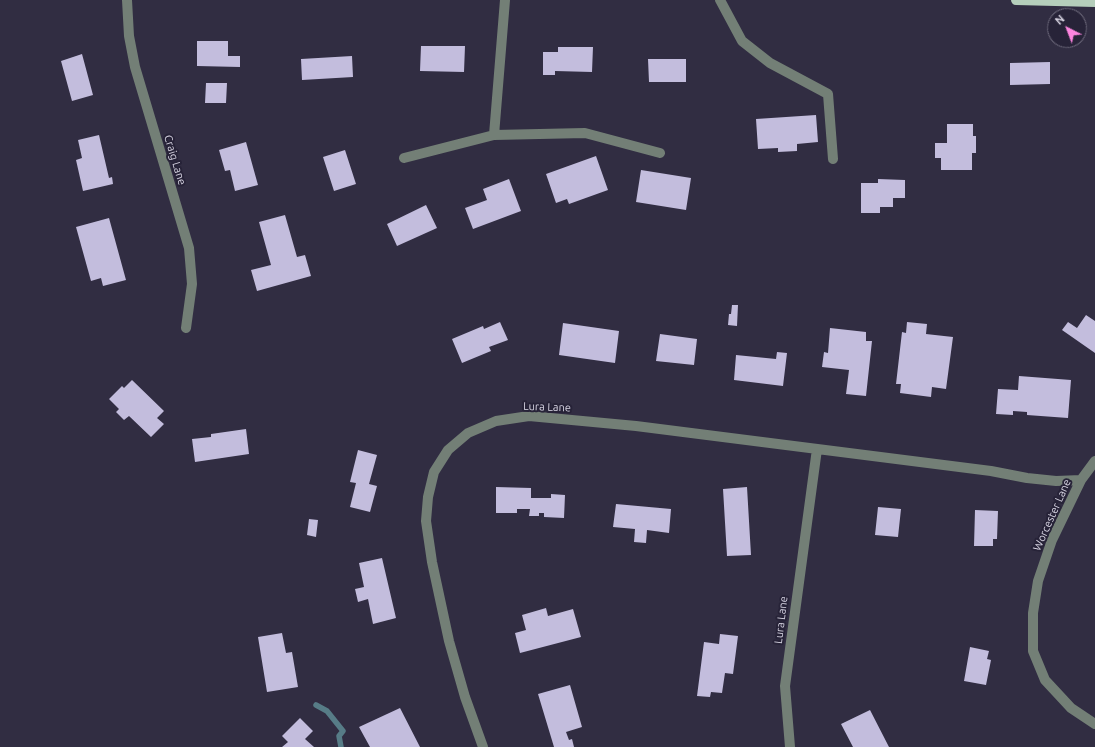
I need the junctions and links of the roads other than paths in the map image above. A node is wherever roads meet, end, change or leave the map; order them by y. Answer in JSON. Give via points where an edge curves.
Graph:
{"nodes":[{"id":1,"x":127,"y":0,"type":"edge"},
{"id":2,"x":505,"y":0,"type":"edge"},
{"id":3,"x":720,"y":0,"type":"edge"},
{"id":4,"x":1016,"y":0,"type":"edge"},
{"id":5,"x":1095,"y":2,"type":"edge"},
{"id":6,"x":494,"y":135,"type":"junction"},
{"id":7,"x":660,"y":153,"type":"dead end"},
{"id":8,"x":404,"y":158,"type":"dead end"},
{"id":9,"x":833,"y":159,"type":"dead end"},
{"id":10,"x":186,"y":328,"type":"dead end"},
{"id":11,"x":817,"y":449,"type":"junction"},
{"id":12,"x":1095,"y":461,"type":"edge"},
{"id":13,"x":1081,"y":480,"type":"junction"},
{"id":14,"x":1095,"y":724,"type":"edge"},
{"id":15,"x":483,"y":747,"type":"edge"},
{"id":16,"x":790,"y":747,"type":"edge"}],
"edges":[{"from":1,"to":10,"type":"street","name":"Craig Lane","via":[[129,36],[135,67],[189,248],[192,284]]},
{"from":2,"to":6,"type":"street"},
{"from":3,"to":9,"type":"street","via":[[742,41],[770,62],[828,94]]},
{"from":4,"to":5,"type":"main road"},
{"from":6,"to":7,"type":"street","via":[[585,133]]},
{"from":6,"to":8,"type":"street"},
{"from":11,"to":13,"type":"street","name":"Lura Lane","via":[[1028,478]]},
{"from":11,"to":15,"type":"street","name":"Lura Lane","via":[[636,426],[529,416],[496,421],[468,433],[448,450],[434,472],[426,521],[449,641]]},
{"from":11,"to":16,"type":"street","name":"Lura Lane","via":[[785,686]]},
{"from":12,"to":13,"type":"street","name":"Worcester Lane"},
{"from":13,"to":14,"type":"street","name":"Worcester Lane","via":[[1052,540],[1038,581],[1033,613],[1033,651],[1045,680],[1071,708]]}]}
